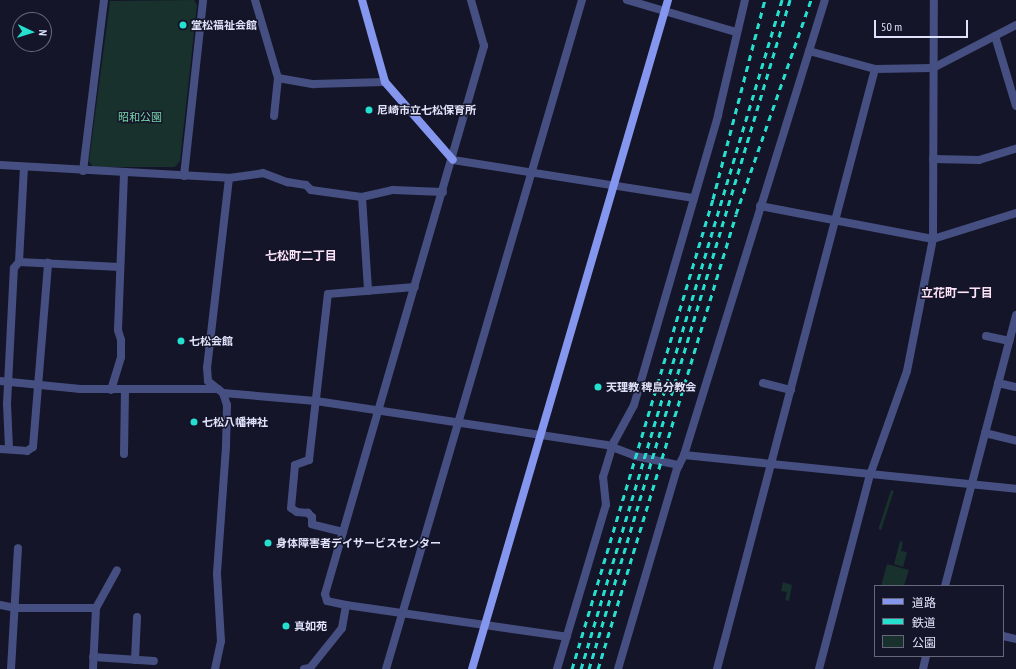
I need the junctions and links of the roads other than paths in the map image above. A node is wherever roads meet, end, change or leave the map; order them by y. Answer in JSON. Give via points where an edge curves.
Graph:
{"nodes":[{"id":1,"x":104,"y":0,"type":"edge"},
{"id":2,"x":203,"y":0,"type":"edge"},
{"id":3,"x":255,"y":0,"type":"edge"},
{"id":4,"x":362,"y":0,"type":"edge"},
{"id":5,"x":471,"y":0,"type":"edge"},
{"id":6,"x":582,"y":0,"type":"edge"},
{"id":7,"x":627,"y":0,"type":"edge"},
{"id":8,"x":668,"y":0,"type":"edge"},
{"id":9,"x":745,"y":0,"type":"edge"},
{"id":10,"x":824,"y":0,"type":"edge"},
{"id":11,"x":934,"y":0,"type":"edge"},
{"id":12,"x":665,"y":11,"type":"junction"},
{"id":13,"x":1016,"y":25,"type":"edge"},
{"id":14,"x":736,"y":32,"type":"junction"},
{"id":15,"x":995,"y":36,"type":"junction"},
{"id":16,"x":809,"y":51,"type":"junction"},
{"id":17,"x":933,"y":68,"type":"junction"},
{"id":18,"x":875,"y":69,"type":"junction"},
{"id":19,"x":278,"y":78,"type":"junction"},
{"id":20,"x":385,"y":82,"type":"junction"},
{"id":21,"x":1016,"y":106,"type":"edge"},
{"id":22,"x":274,"y":116,"type":"dead end"},
{"id":23,"x":1016,"y":150,"type":"edge"},
{"id":24,"x":933,"y":159,"type":"junction"},
{"id":25,"x":453,"y":160,"type":"junction"},
{"id":26,"x":0,"y":165,"type":"edge"},
{"id":27,"x":24,"y":168,"type":"junction"},
{"id":28,"x":83,"y":171,"type":"junction"},
{"id":29,"x":534,"y":172,"type":"junction"},
{"id":30,"x":124,"y":173,"type":"junction"},
{"id":31,"x":184,"y":176,"type":"junction"},
{"id":32,"x":229,"y":178,"type":"junction"},
{"id":33,"x":614,"y":185,"type":"junction"},
{"id":34,"x":443,"y":192,"type":"junction"},
{"id":35,"x":362,"y":197,"type":"junction"},
{"id":36,"x":694,"y":198,"type":"junction"},
{"id":37,"x":760,"y":206,"type":"junction"},
{"id":38,"x":1016,"y":213,"type":"edge"},
{"id":39,"x":837,"y":220,"type":"junction"},
{"id":40,"x":933,"y":239,"type":"junction"},
{"id":41,"x":19,"y":262,"type":"junction"},
{"id":42,"x":48,"y":263,"type":"junction"},
{"id":43,"x":120,"y":267,"type":"junction"},
{"id":44,"x":415,"y":287,"type":"junction"},
{"id":45,"x":368,"y":291,"type":"junction"},
{"id":46,"x":1016,"y":316,"type":"edge"},
{"id":47,"x":986,"y":336,"type":"dead end"},
{"id":48,"x":1009,"y":341,"type":"junction"},
{"id":49,"x":4,"y":382,"type":"edge"},
{"id":50,"x":764,"y":383,"type":"dead end"},
{"id":51,"x":998,"y":383,"type":"junction"},
{"id":52,"x":40,"y":385,"type":"junction"},
{"id":53,"x":1016,"y":387,"type":"edge"},
{"id":54,"x":111,"y":390,"type":"junction"},
{"id":55,"x":124,"y":390,"type":"junction"},
{"id":56,"x":791,"y":390,"type":"junction"},
{"id":57,"x":221,"y":391,"type":"junction"},
{"id":58,"x":316,"y":401,"type":"junction"},
{"id":59,"x":379,"y":410,"type":"junction"},
{"id":60,"x":458,"y":423,"type":"junction"},
{"id":61,"x":985,"y":434,"type":"junction"},
{"id":62,"x":540,"y":435,"type":"junction"},
{"id":63,"x":1016,"y":441,"type":"edge"},
{"id":64,"x":9,"y":448,"type":"junction"},
{"id":65,"x":612,"y":448,"type":"junction"},
{"id":66,"x":0,"y":449,"type":"edge"},
{"id":67,"x":124,"y":454,"type":"dead end"},
{"id":68,"x":684,"y":455,"type":"junction"},
{"id":69,"x":679,"y":465,"type":"junction"},
{"id":70,"x":770,"y":465,"type":"junction"},
{"id":71,"x":870,"y":475,"type":"junction"},
{"id":72,"x":971,"y":485,"type":"junction"},
{"id":73,"x":1016,"y":489,"type":"edge"},
{"id":74,"x":343,"y":532,"type":"junction"},
{"id":75,"x":18,"y":548,"type":"dead end"},
{"id":76,"x":117,"y":570,"type":"dead end"},
{"id":77,"x":945,"y":585,"type":"edge"},
{"id":78,"x":0,"y":605,"type":"edge"},
{"id":79,"x":346,"y":605,"type":"junction"},
{"id":80,"x":15,"y":608,"type":"junction"},
{"id":81,"x":96,"y":608,"type":"junction"},
{"id":82,"x":403,"y":611,"type":"junction"},
{"id":83,"x":137,"y":617,"type":"dead end"},
{"id":84,"x":485,"y":625,"type":"junction"},
{"id":85,"x":1004,"y":636,"type":"edge"},
{"id":86,"x":567,"y":637,"type":"junction"},
{"id":87,"x":1016,"y":639,"type":"edge"},
{"id":88,"x":93,"y":657,"type":"junction"},
{"id":89,"x":926,"y":657,"type":"edge"},
{"id":90,"x":135,"y":660,"type":"junction"},
{"id":91,"x":154,"y":661,"type":"dead end"},
{"id":92,"x":10,"y":669,"type":"edge"},
{"id":93,"x":93,"y":669,"type":"edge"},
{"id":94,"x":215,"y":669,"type":"edge"},
{"id":95,"x":304,"y":669,"type":"edge"},
{"id":96,"x":386,"y":669,"type":"edge"},
{"id":97,"x":472,"y":669,"type":"edge"},
{"id":98,"x":558,"y":669,"type":"edge"},
{"id":99,"x":618,"y":669,"type":"edge"},
{"id":100,"x":717,"y":669,"type":"edge"},
{"id":101,"x":819,"y":669,"type":"edge"},
{"id":102,"x":922,"y":669,"type":"edge"}],
"edges":[{"from":1,"to":28,"type":"street"},
{"from":2,"to":31,"type":"street"},
{"from":3,"to":19,"type":"street"},
{"from":4,"to":20,"type":"street"},
{"from":5,"to":25,"type":"street","via":[[484,46]]},
{"from":6,"to":29,"type":"street"},
{"from":7,"to":12,"type":"street"},
{"from":8,"to":12,"type":"street"},
{"from":9,"to":14,"type":"street"},
{"from":10,"to":16,"type":"street"},
{"from":11,"to":17,"type":"street"},
{"from":12,"to":14,"type":"street"},
{"from":12,"to":33,"type":"street"},
{"from":13,"to":15,"type":"street"},
{"from":14,"to":36,"type":"street","via":[[718,115]]},
{"from":15,"to":17,"type":"street"},
{"from":15,"to":21,"type":"street"},
{"from":16,"to":18,"type":"street"},
{"from":16,"to":37,"type":"street"},
{"from":17,"to":18,"type":"street"},
{"from":17,"to":24,"type":"street"},
{"from":18,"to":39,"type":"street"},
{"from":19,"to":20,"type":"street","via":[[313,84]]},
{"from":19,"to":22,"type":"street"},
{"from":20,"to":25,"type":"street"},
{"from":23,"to":24,"type":"street","via":[[979,160]]},
{"from":24,"to":40,"type":"street"},
{"from":25,"to":29,"type":"street"},
{"from":25,"to":34,"type":"street"},
{"from":26,"to":27,"type":"street"},
{"from":27,"to":28,"type":"street"},
{"from":27,"to":41,"type":"street"},
{"from":28,"to":30,"type":"street"},
{"from":29,"to":33,"type":"street"},
{"from":29,"to":60,"type":"street"},
{"from":30,"to":31,"type":"street"},
{"from":30,"to":43,"type":"street"},
{"from":31,"to":32,"type":"street"},
{"from":32,"to":35,"type":"street","via":[[263,173],[287,182],[306,185],[312,190]]},
{"from":32,"to":57,"type":"street","via":[[207,367],[208,381]]},
{"from":33,"to":36,"type":"street"},
{"from":33,"to":62,"type":"street"},
{"from":34,"to":35,"type":"street","via":[[393,190]]},
{"from":34,"to":44,"type":"street"},
{"from":35,"to":45,"type":"street"},
{"from":36,"to":65,"type":"street","via":[[634,405]]},
{"from":37,"to":39,"type":"street"},
{"from":37,"to":68,"type":"street"},
{"from":38,"to":40,"type":"street"},
{"from":39,"to":40,"type":"street"},
{"from":39,"to":56,"type":"street"},
{"from":40,"to":71,"type":"street","via":[[907,371]]},
{"from":41,"to":42,"type":"street"},
{"from":41,"to":49,"type":"street","via":[[14,268]]},
{"from":42,"to":43,"type":"street"},
{"from":42,"to":52,"type":"street"},
{"from":43,"to":54,"type":"street","via":[[118,330],[121,357]]},
{"from":44,"to":45,"type":"street"},
{"from":44,"to":59,"type":"street"},
{"from":45,"to":58,"type":"street","via":[[328,294]]},
{"from":46,"to":48,"type":"street"},
{"from":47,"to":48,"type":"street"},
{"from":48,"to":51,"type":"street"},
{"from":49,"to":52,"type":"street"},
{"from":49,"to":64,"type":"street"},
{"from":50,"to":56,"type":"street"},
{"from":51,"to":53,"type":"street"},
{"from":51,"to":61,"type":"street"},
{"from":52,"to":54,"type":"street"},
{"from":52,"to":64,"type":"street","via":[[33,447],[27,451]]},
{"from":54,"to":55,"type":"street"},
{"from":55,"to":57,"type":"street"},
{"from":55,"to":67,"type":"street"},
{"from":56,"to":70,"type":"street"},
{"from":57,"to":58,"type":"street"},
{"from":57,"to":94,"type":"street","via":[[227,404],[217,574],[221,641]]},
{"from":58,"to":59,"type":"street"},
{"from":58,"to":74,"type":"street","via":[[309,460],[295,465],[291,508],[297,512],[308,513],[312,517],[312,524]]},
{"from":59,"to":60,"type":"street"},
{"from":59,"to":74,"type":"street"},
{"from":60,"to":62,"type":"street"},
{"from":60,"to":82,"type":"street"},
{"from":61,"to":63,"type":"street"},
{"from":61,"to":72,"type":"street"},
{"from":62,"to":65,"type":"street"},
{"from":62,"to":84,"type":"street"},
{"from":64,"to":66,"type":"street"},
{"from":65,"to":69,"type":"street"},
{"from":65,"to":86,"type":"street","via":[[602,477],[606,505]]},
{"from":68,"to":69,"type":"street"},
{"from":68,"to":70,"type":"street"},
{"from":69,"to":99,"type":"street"},
{"from":70,"to":71,"type":"street"},
{"from":70,"to":100,"type":"street"},
{"from":71,"to":72,"type":"street"},
{"from":71,"to":101,"type":"street"},
{"from":72,"to":73,"type":"street"},
{"from":72,"to":77,"type":"street"},
{"from":74,"to":79,"type":"street","via":[[325,594],[327,601]]},
{"from":75,"to":80,"type":"street"},
{"from":76,"to":81,"type":"street"},
{"from":78,"to":80,"type":"street"},
{"from":79,"to":82,"type":"street"},
{"from":79,"to":95,"type":"street","via":[[342,628],[310,668]]},
{"from":80,"to":81,"type":"street"},
{"from":80,"to":92,"type":"street"},
{"from":81,"to":88,"type":"street"},
{"from":82,"to":84,"type":"street"},
{"from":82,"to":96,"type":"street"},
{"from":83,"to":90,"type":"street"},
{"from":84,"to":86,"type":"street"},
{"from":84,"to":97,"type":"street"},
{"from":85,"to":87,"type":"street"},
{"from":86,"to":98,"type":"street"},
{"from":88,"to":90,"type":"street"},
{"from":88,"to":93,"type":"street"},
{"from":89,"to":102,"type":"street"},
{"from":90,"to":91,"type":"street"}]}
